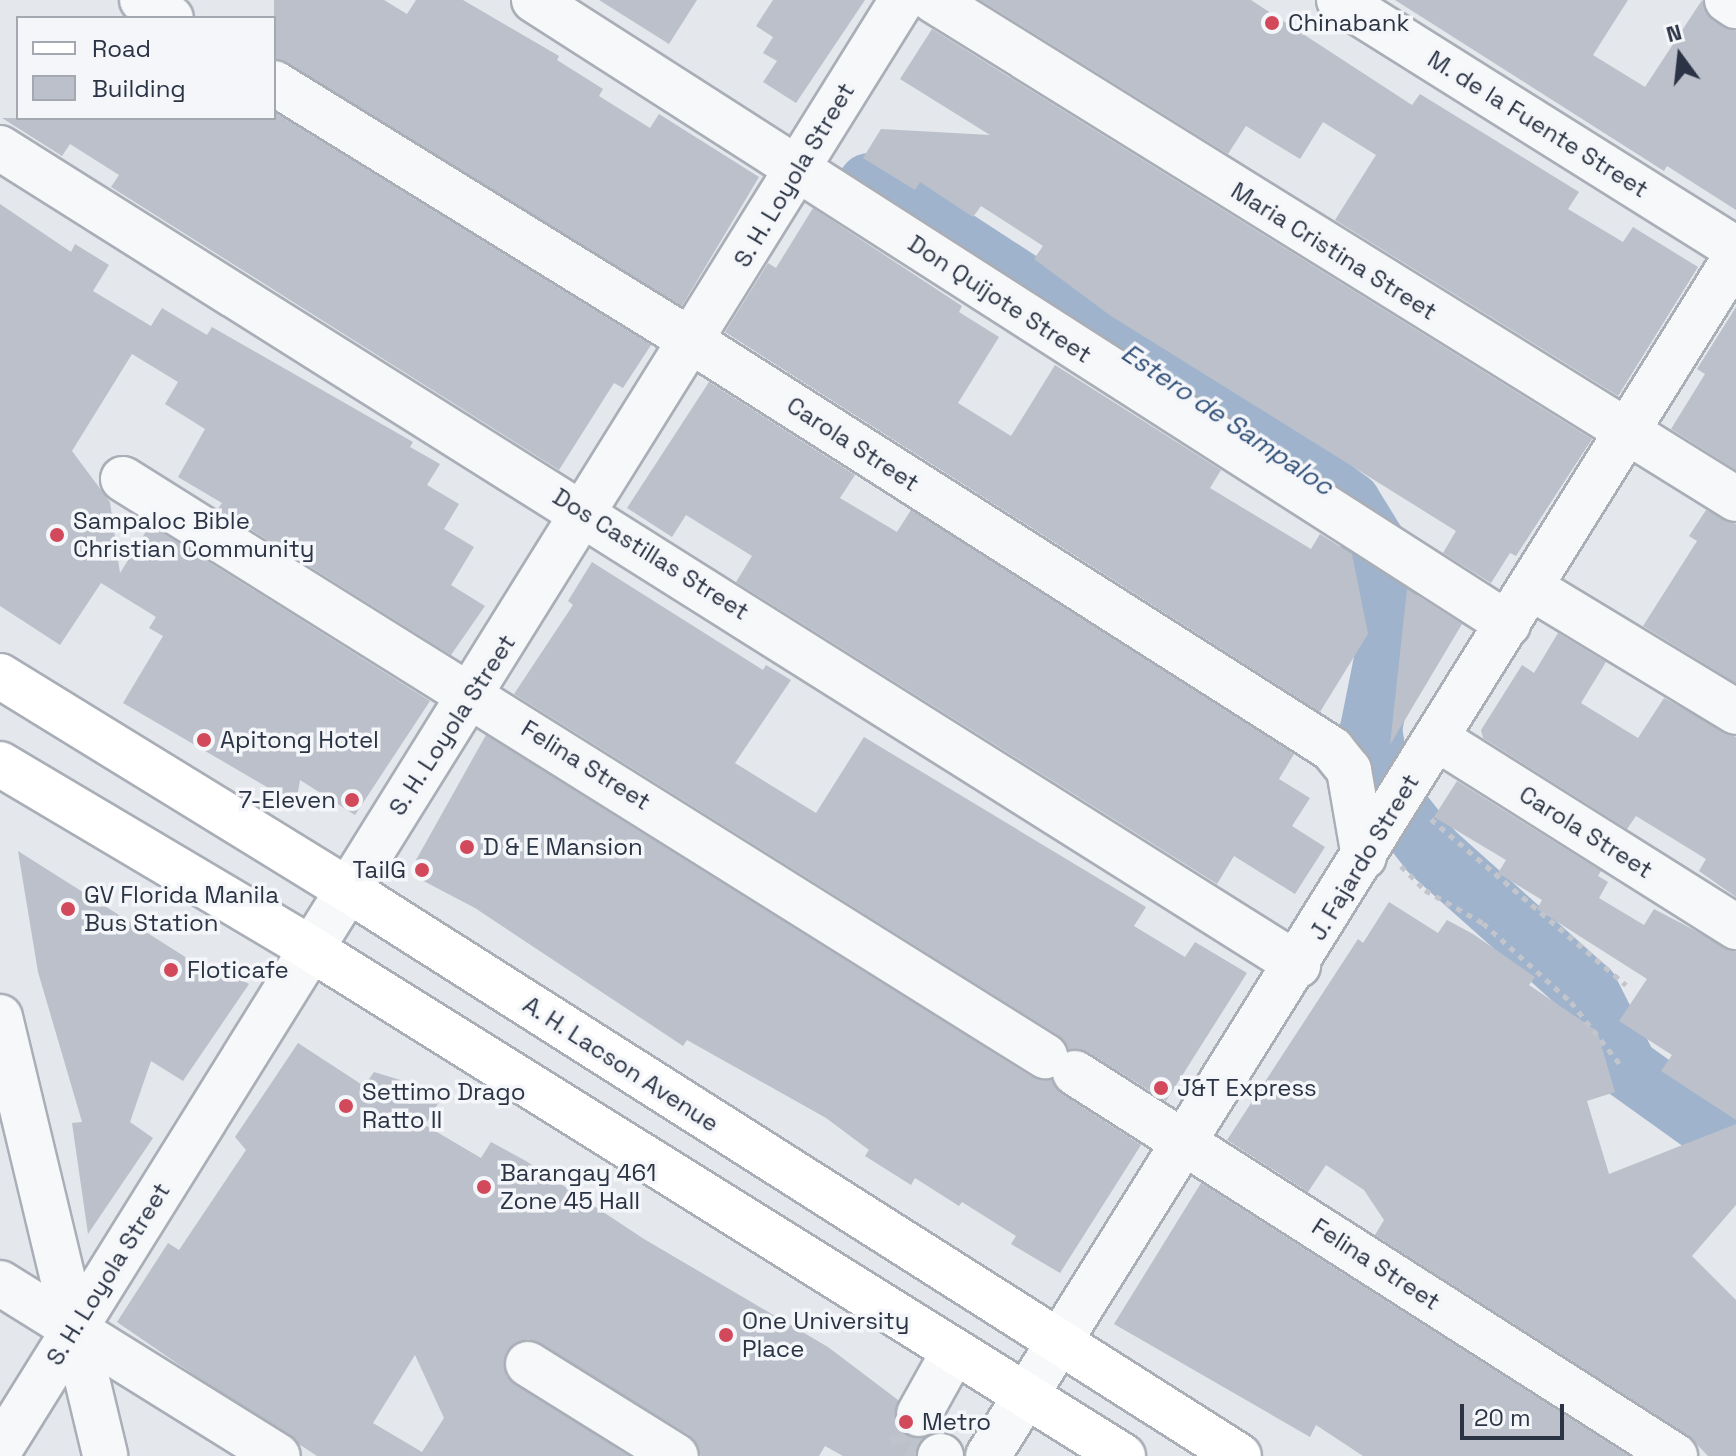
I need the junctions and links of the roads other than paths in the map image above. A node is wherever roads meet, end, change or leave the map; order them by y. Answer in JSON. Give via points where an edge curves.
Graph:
{"nodes":[{"id":1,"x":142,"y":0,"type":"edge"},
{"id":2,"x":534,"y":0,"type":"edge"},
{"id":3,"x":902,"y":0,"type":"edge"},
{"id":4,"x":933,"y":0,"type":"edge"},
{"id":5,"x":1339,"y":0,"type":"edge"},
{"id":6,"x":1727,"y":0,"type":"edge"},
{"id":7,"x":1736,"y":6,"type":"edge"},
{"id":8,"x":168,"y":16,"type":"edge"},
{"id":9,"x":276,"y":84,"type":"edge"},
{"id":10,"x":0,"y":148,"type":"edge"},
{"id":11,"x":797,"y":169,"type":"junction"},
{"id":12,"x":1736,"y":249,"type":"edge"},
{"id":13,"x":1736,"y":256,"type":"edge"},
{"id":14,"x":693,"y":342,"type":"junction"},
{"id":15,"x":1627,"y":435,"type":"junction"},
{"id":16,"x":123,"y":479,"type":"dead end"},
{"id":17,"x":1736,"y":499,"type":"edge"},
{"id":18,"x":586,"y":513,"type":"junction"},
{"id":19,"x":1530,"y":587,"type":"junction"},
{"id":20,"x":1508,"y":624,"type":"junction"},
{"id":21,"x":0,"y":676,"type":"edge"},
{"id":22,"x":473,"y":695,"type":"junction"},
{"id":23,"x":1736,"y":712,"type":"edge"},
{"id":24,"x":1436,"y":738,"type":"junction"},
{"id":25,"x":0,"y":764,"type":"edge"},
{"id":26,"x":1387,"y":820,"type":"junction"},
{"id":27,"x":345,"y":888,"type":"junction"},
{"id":28,"x":1736,"y":927,"type":"edge"},
{"id":29,"x":308,"y":947,"type":"junction"},
{"id":30,"x":1298,"y":965,"type":"junction"},
{"id":31,"x":0,"y":1017,"type":"edge"},
{"id":32,"x":1186,"y":1142,"type":"junction"},
{"id":33,"x":0,"y":1283,"type":"edge"},
{"id":34,"x":74,"y":1329,"type":"junction"},
{"id":35,"x":1057,"y":1342,"type":"junction"},
{"id":36,"x":954,"y":1351,"type":"junction"},
{"id":37,"x":528,"y":1364,"type":"dead end"},
{"id":38,"x":1024,"y":1395,"type":"junction"},
{"id":39,"x":919,"y":1414,"type":"tunnel mouth"},
{"id":40,"x":0,"y":1449,"type":"edge"},
{"id":41,"x":105,"y":1456,"type":"edge"},
{"id":42,"x":278,"y":1456,"type":"edge"},
{"id":43,"x":676,"y":1456,"type":"edge"},
{"id":44,"x":988,"y":1456,"type":"edge"},
{"id":45,"x":1123,"y":1456,"type":"edge"},
{"id":46,"x":1239,"y":1456,"type":"edge"},
{"id":47,"x":1675,"y":1456,"type":"edge"}],
"edges":[{"from":1,"to":8,"type":"street"},
{"from":2,"to":11,"type":"street","name":"Don Quijote Street"},
{"from":3,"to":11,"type":"street","name":"S. H. Loyola Street"},
{"from":4,"to":15,"type":"street","name":"Maria Cristina Street"},
{"from":5,"to":12,"type":"street","name":"M. de la Fuente Street"},
{"from":6,"to":7,"type":"street"},
{"from":9,"to":14,"type":"street","name":"Carola Street"},
{"from":10,"to":18,"type":"street","name":"Dos Castillas Street"},
{"from":11,"to":14,"type":"street","name":"S. H. Loyola Street"},
{"from":11,"to":20,"type":"street","name":"Don Quijote Street"},
{"from":13,"to":15,"type":"street","name":"J. Fajardo Street"},
{"from":14,"to":18,"type":"street","name":"S. H. Loyola Street"},
{"from":14,"to":26,"type":"street","name":"Carola Street","via":[[1332,749]]},
{"from":15,"to":17,"type":"street","name":"Maria Cristina Street"},
{"from":15,"to":19,"type":"street","name":"J. Fajardo Street"},
{"from":16,"to":22,"type":"street","name":"Felina Street"},
{"from":18,"to":22,"type":"street","name":"S. H. Loyola Street"},
{"from":18,"to":30,"type":"street","name":"Dos Castillas Street"},
{"from":19,"to":20,"type":"street","name":"J. Fajardo Street"},
{"from":19,"to":23,"type":"street"},
{"from":20,"to":24,"type":"street","name":"J. Fajardo Street"},
{"from":21,"to":27,"type":"main road","name":"A. H. Lacson Avenue"},
{"from":22,"to":27,"type":"street","name":"S. H. Loyola Street"},
{"from":22,"to":32,"type":"street","name":"Felina Street"},
{"from":24,"to":26,"type":"street","name":"J. Fajardo Street"},
{"from":24,"to":28,"type":"street","name":"Carola Street"},
{"from":25,"to":29,"type":"main road"},
{"from":26,"to":30,"type":"street","name":"J. Fajardo Street"},
{"from":27,"to":29,"type":"street","name":"S. H. Loyola Street"},
{"from":27,"to":35,"type":"main road","name":"A. H. Lacson Avenue"},
{"from":29,"to":34,"type":"street","name":"S. H. Loyola Street"},
{"from":29,"to":36,"type":"main road"},
{"from":30,"to":32,"type":"street","name":"J. Fajardo Street"},
{"from":31,"to":34,"type":"street"},
{"from":32,"to":35,"type":"street","name":"J. Fajardo Street"},
{"from":32,"to":47,"type":"street","name":"Felina Street"},
{"from":33,"to":34,"type":"street"},
{"from":34,"to":40,"type":"street","name":"S. H. Loyola Street"},
{"from":34,"to":41,"type":"street"},
{"from":34,"to":42,"type":"street"},
{"from":35,"to":38,"type":"street","name":"J. Fajardo Street"},
{"from":35,"to":46,"type":"main road","name":"A. H. Lacson Avenue"},
{"from":36,"to":38,"type":"main road"},
{"from":36,"to":39,"type":"street"},
{"from":37,"to":43,"type":"street"},
{"from":38,"to":44,"type":"street","name":"J. Fajardo Street"},
{"from":38,"to":45,"type":"main road"}]}
